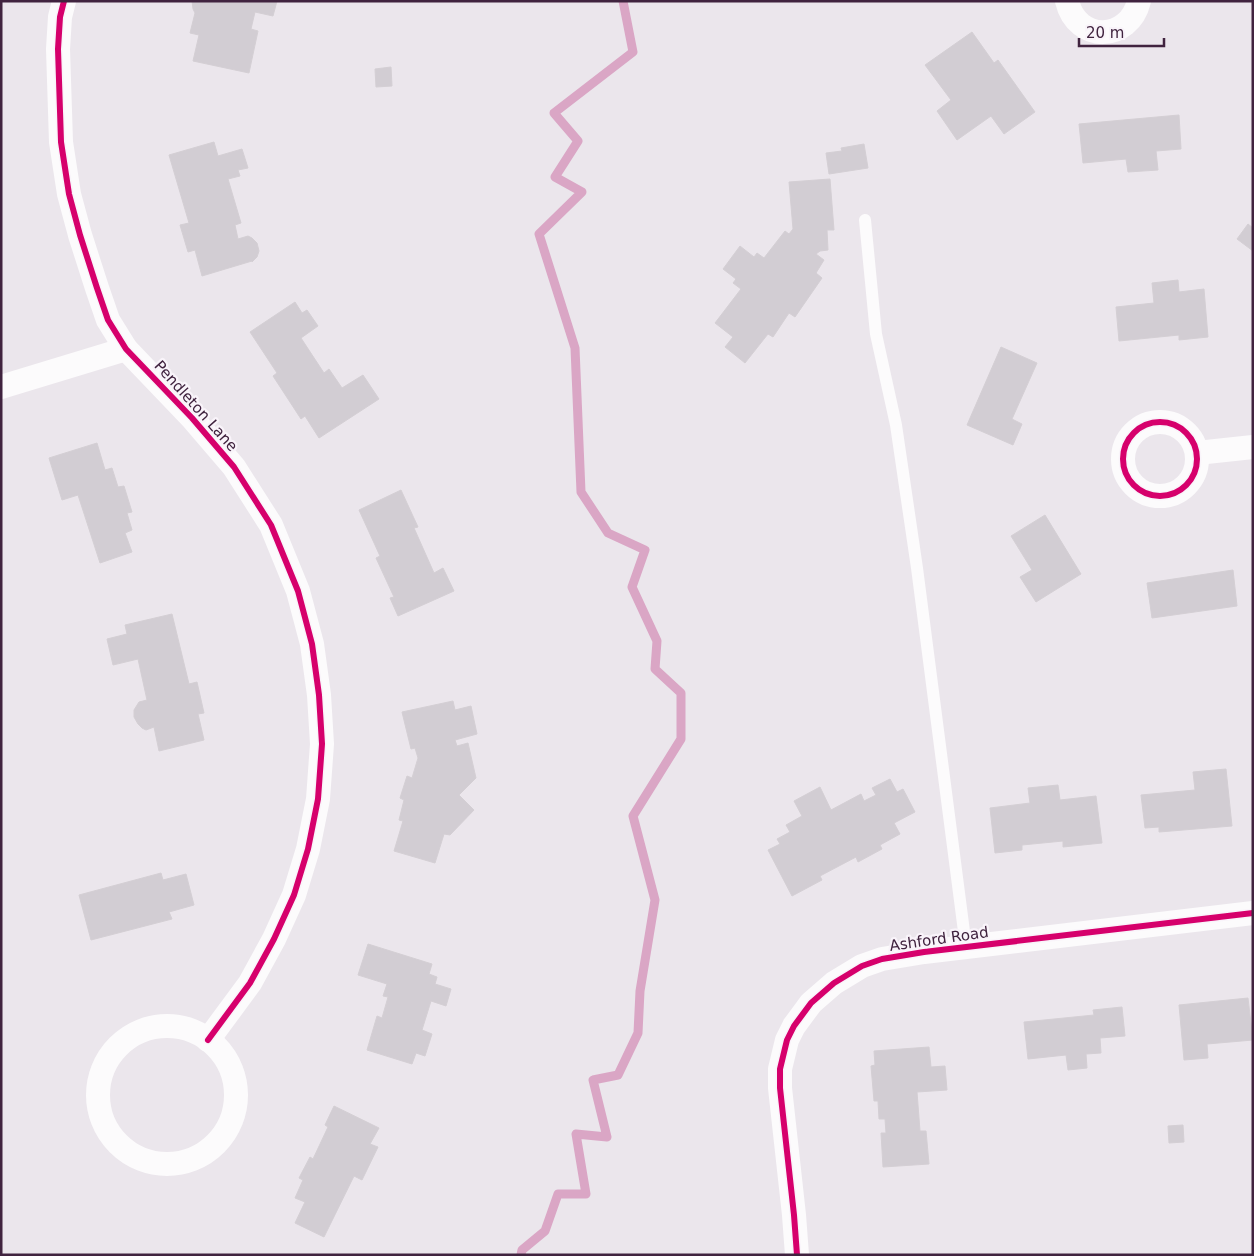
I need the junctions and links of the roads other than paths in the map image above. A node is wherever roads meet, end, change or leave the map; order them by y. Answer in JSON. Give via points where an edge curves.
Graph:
{"nodes":[{"id":1,"x":64,"y":1,"type":"edge"},
{"id":2,"x":1067,"y":1,"type":"edge"},
{"id":3,"x":1139,"y":1,"type":"edge"},
{"id":4,"x":866,"y":220,"type":"dead end"},
{"id":5,"x":126,"y":349,"type":"junction"},
{"id":6,"x":1,"y":387,"type":"edge"},
{"id":7,"x":1253,"y":447,"type":"edge"},
{"id":8,"x":1197,"y":453,"type":"dead end"},
{"id":9,"x":1253,"y":913,"type":"edge"},
{"id":10,"x":966,"y":947,"type":"junction"},
{"id":11,"x":208,"y":1040,"type":"junction"},
{"id":12,"x":797,"y":1255,"type":"edge"}],
"edges":[{"from":1,"to":5,"type":"street","name":"Pendleton Lane","via":[[58,49],[61,142],[69,194],[108,320]]},
{"from":2,"to":3,"type":"street","via":[[1069,10],[1080,25],[1098,32],[1125,26],[1137,11]]},
{"from":4,"to":10,"type":"lane","via":[[876,334],[896,425],[916,559]]},
{"from":5,"to":6,"type":"street"},
{"from":5,"to":11,"type":"street","name":"Pendleton Lane","via":[[234,467],[271,525],[298,590],[312,644],[319,695],[322,744],[318,799],[308,850],[294,895],[250,983]]},
{"from":7,"to":8,"type":"street"},
{"from":9,"to":10,"type":"street","name":"Ashford Road"},
{"from":10,"to":12,"type":"street","name":"Ashford Road","via":[[924,952],[862,966],[834,982],[811,1003],[794,1026],[780,1069],[780,1088]]},
{"from":11,"to":11,"type":"street","via":[[193,1031],[160,1027],[135,1034],[115,1050],[99,1080],[98,1097],[100,1114],[118,1144],[150,1162],[169,1164],[188,1162],[220,1141],[236,1107],[236,1088],[222,1053]]}]}
